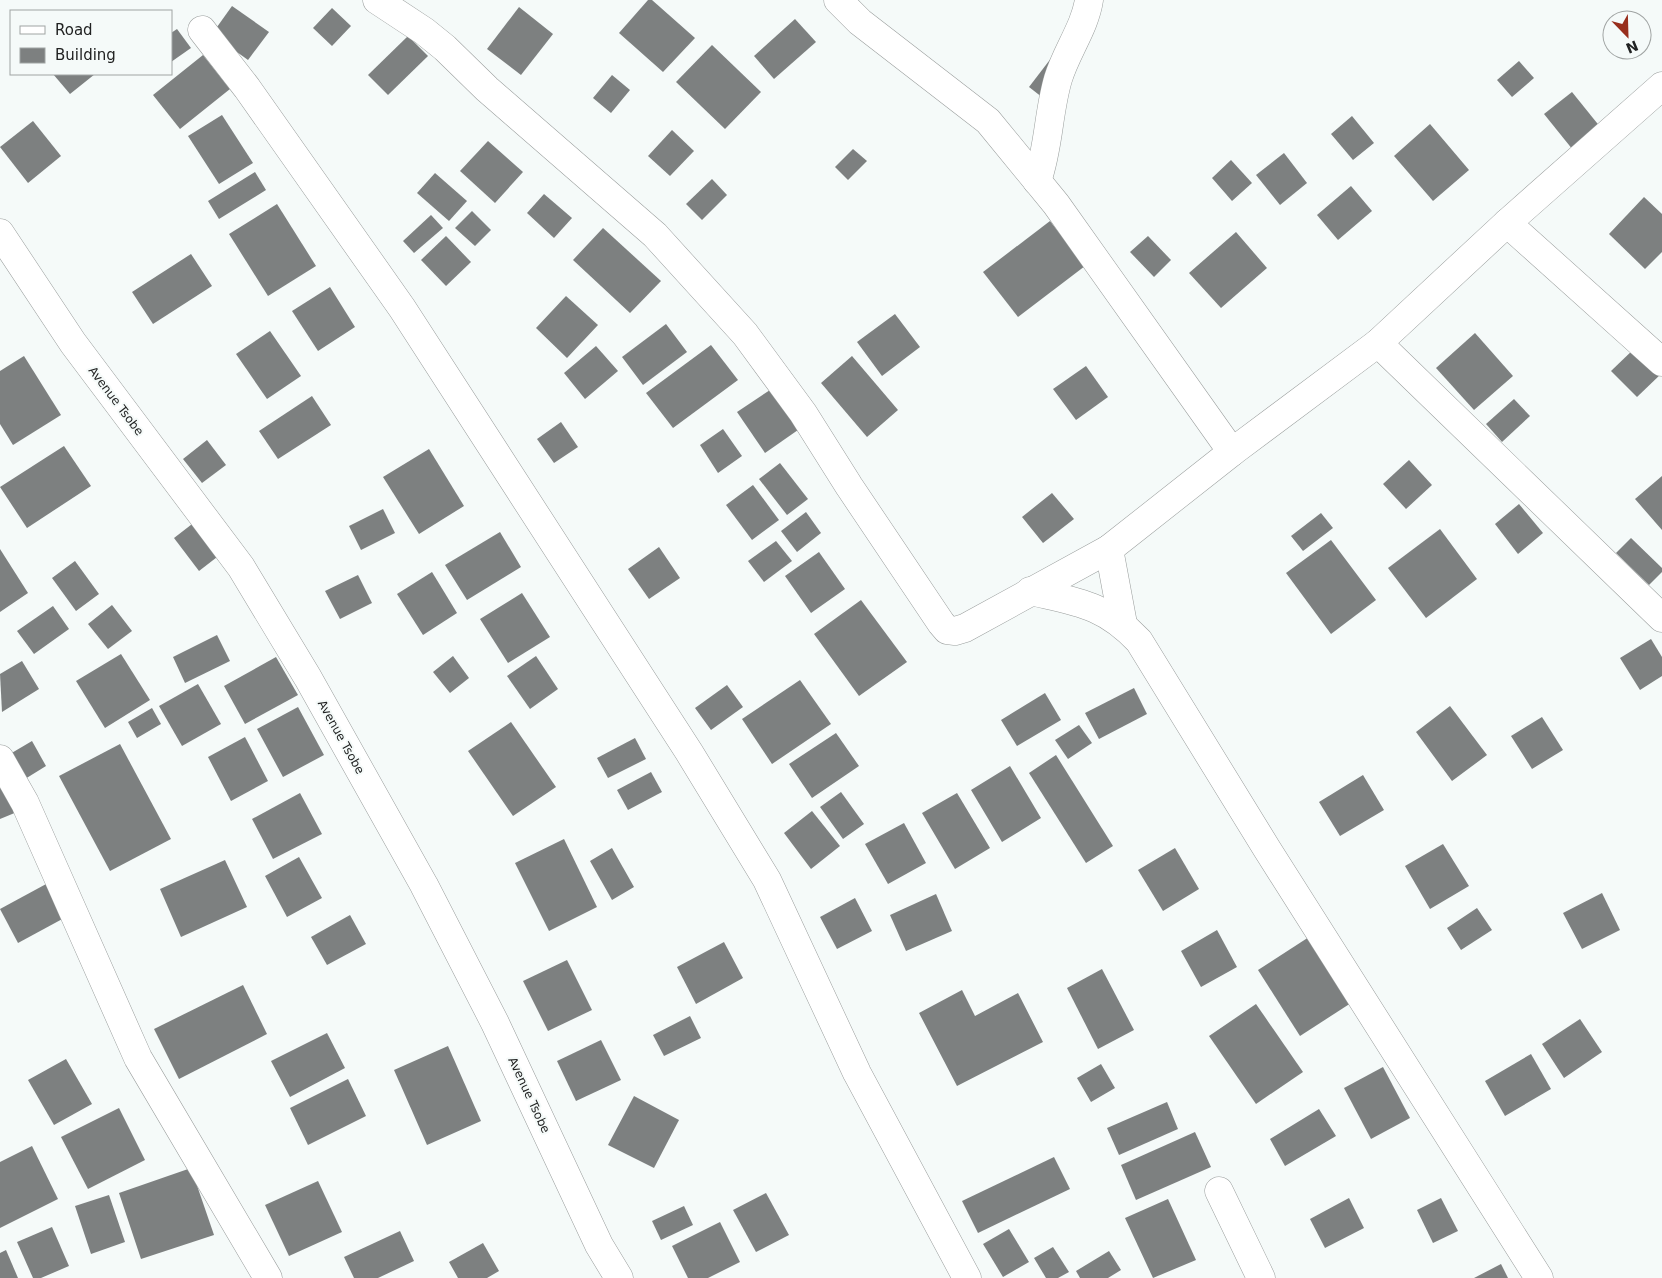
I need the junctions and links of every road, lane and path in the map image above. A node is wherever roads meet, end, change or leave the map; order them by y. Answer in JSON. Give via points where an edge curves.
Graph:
{"nodes":[{"id":1,"x":377,"y":0,"type":"edge"},
{"id":2,"x":838,"y":0,"type":"edge"},
{"id":3,"x":1089,"y":0,"type":"edge"},
{"id":4,"x":202,"y":30,"type":"dead end"},
{"id":5,"x":1662,"y":86,"type":"edge"},
{"id":6,"x":1037,"y":181,"type":"junction"},
{"id":7,"x":1507,"y":223,"type":"junction"},
{"id":8,"x":0,"y":233,"type":"edge"},
{"id":9,"x":1378,"y":343,"type":"junction"},
{"id":10,"x":1662,"y":362,"type":"edge"},
{"id":11,"x":1232,"y":452,"type":"junction"},
{"id":12,"x":1109,"y":549,"type":"junction"},
{"id":13,"x":1030,"y":591,"type":"junction"},
{"id":14,"x":1662,"y":618,"type":"edge"},
{"id":15,"x":1123,"y":624,"type":"junction"},
{"id":16,"x":0,"y":759,"type":"edge"},
{"id":17,"x":1219,"y":1191,"type":"dead end"},
{"id":18,"x":268,"y":1278,"type":"edge"},
{"id":19,"x":619,"y":1278,"type":"edge"},
{"id":20,"x":967,"y":1278,"type":"edge"},
{"id":21,"x":1261,"y":1278,"type":"edge"},
{"id":22,"x":1539,"y":1278,"type":"edge"}],
"edges":[{"from":1,"to":13,"type":"street","via":[[445,48],[486,89],[655,235],[745,334],[803,413],[947,630],[965,628]]},
{"from":2,"to":6,"type":"street","via":[[868,28],[988,121]]},
{"from":3,"to":6,"type":"street","via":[[1058,77],[1045,158]]},
{"from":4,"to":20,"type":"street","via":[[247,88],[402,308],[689,752],[767,880],[857,1073]]},
{"from":5,"to":7,"type":"street"},
{"from":6,"to":11,"type":"street"},
{"from":7,"to":9,"type":"street"},
{"from":7,"to":10,"type":"street"},
{"from":8,"to":19,"type":"street","name":"Avenue Tsobe","via":[[73,344],[241,567],[308,678],[428,894],[495,1023],[599,1245]]},
{"from":9,"to":11,"type":"street"},
{"from":9,"to":14,"type":"street"},
{"from":11,"to":12,"type":"street"},
{"from":12,"to":13,"type":"street"},
{"from":12,"to":15,"type":"street"},
{"from":13,"to":15,"type":"street","via":[[1088,604]]},
{"from":15,"to":22,"type":"street","via":[[1138,641]]},
{"from":16,"to":18,"type":"street","via":[[25,803],[138,1058]]},
{"from":17,"to":21,"type":"street"}]}
